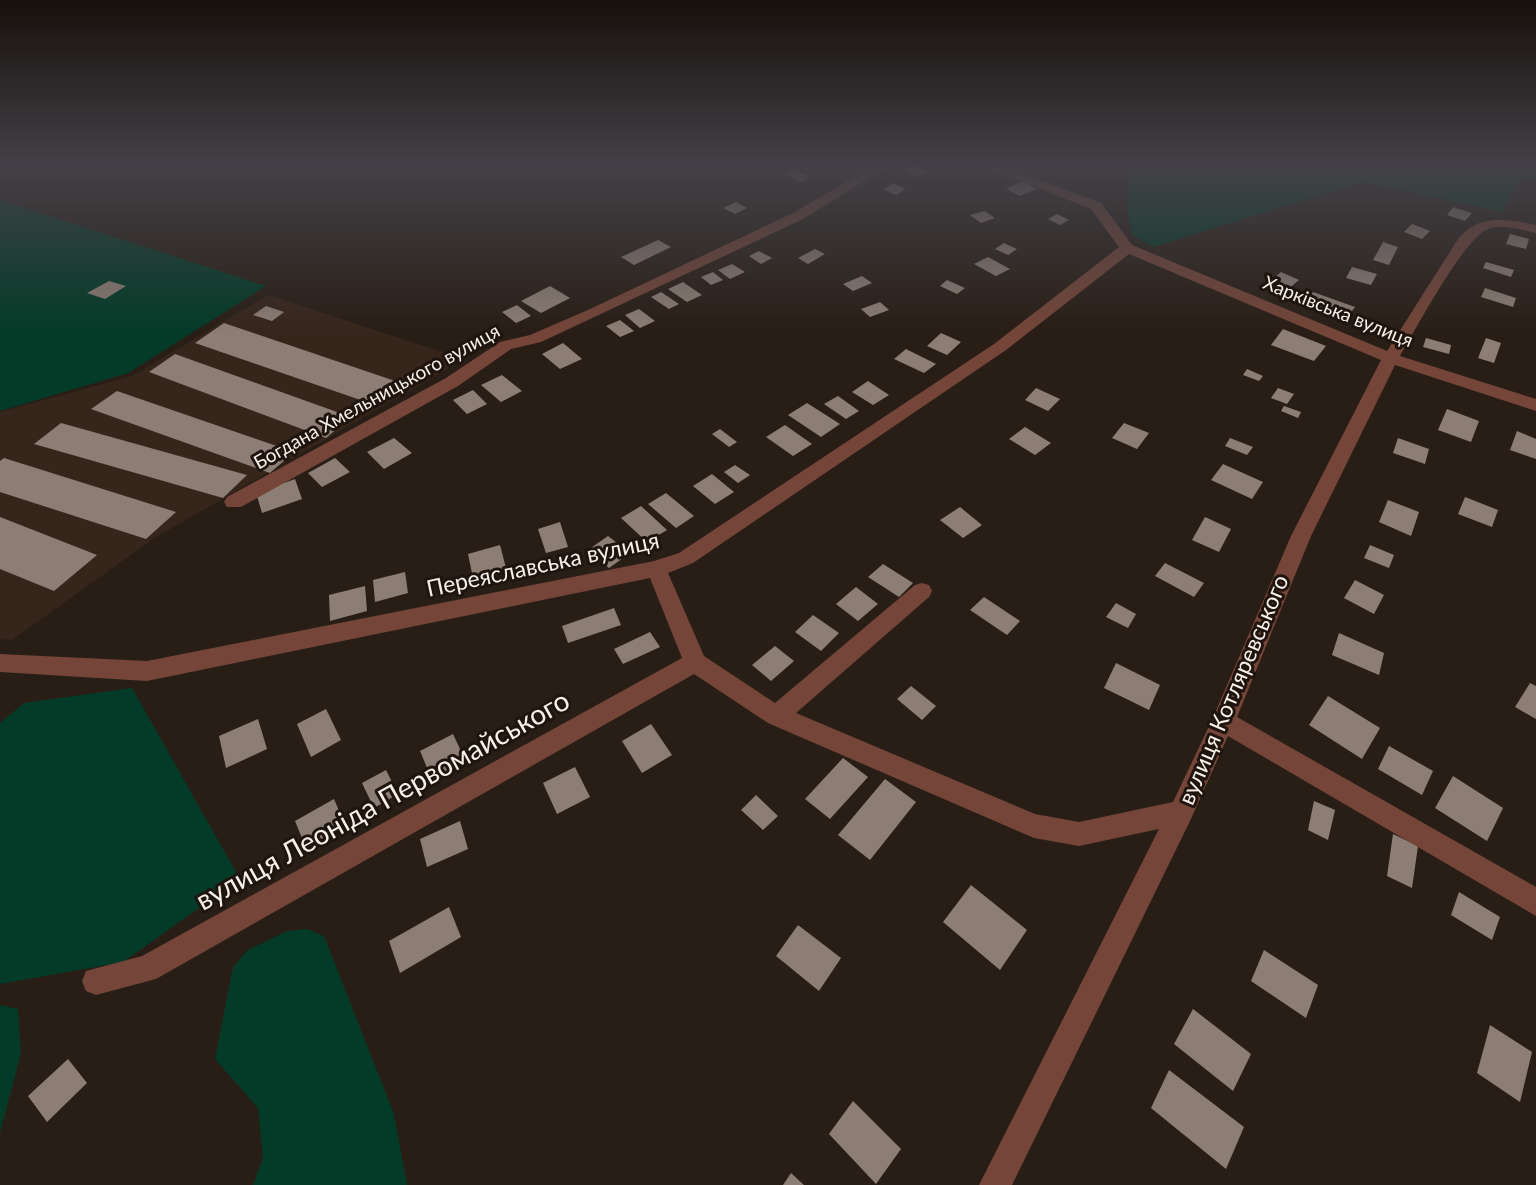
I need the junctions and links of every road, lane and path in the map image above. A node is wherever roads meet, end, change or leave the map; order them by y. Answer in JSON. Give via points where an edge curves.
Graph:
{"nodes":[{"id":1,"x":785,"y":222,"type":"edge"},
{"id":2,"x":1108,"y":222,"type":"edge"},
{"id":3,"x":1496,"y":222,"type":"edge"},
{"id":4,"x":1502,"y":222,"type":"edge"},
{"id":5,"x":1536,"y":229,"type":"edge"},
{"id":6,"x":1127,"y":248,"type":"junction"},
{"id":7,"x":1390,"y":358,"type":"junction"},
{"id":8,"x":1536,"y":405,"type":"edge"},
{"id":9,"x":234,"y":502,"type":"dead end"},
{"id":10,"x":656,"y":569,"type":"junction"},
{"id":11,"x":922,"y":591,"type":"dead end"},
{"id":12,"x":695,"y":662,"type":"junction"},
{"id":13,"x":0,"y":663,"type":"edge"},
{"id":14,"x":776,"y":716,"type":"junction"},
{"id":15,"x":1223,"y":721,"type":"junction"},
{"id":16,"x":1181,"y":812,"type":"junction"},
{"id":17,"x":1536,"y":902,"type":"edge"},
{"id":18,"x":96,"y":981,"type":"dead end"},
{"id":19,"x":995,"y":1185,"type":"edge"}],
"edges":[{"from":1,"to":9,"type":"street","name":"Богдана Хмельницького вулиця","via":[[546,334],[506,345],[452,382]]},
{"from":2,"to":6,"type":"street"},
{"from":3,"to":7,"type":"street","name":"вулиця Котляревського","via":[[1476,227],[1465,239]]},
{"from":4,"to":5,"type":"street","name":"вулиця Котляревського"},
{"from":6,"to":7,"type":"street","name":"Харківська вулиця"},
{"from":6,"to":10,"type":"street","name":"Переяславська вулиця","via":[[1000,347],[686,558]]},
{"from":7,"to":8,"type":"street","name":"Харківська вулиця"},
{"from":7,"to":15,"type":"street","name":"вулиця Котляревського","via":[[1301,536]]},
{"from":10,"to":12,"type":"street"},
{"from":10,"to":13,"type":"street","name":"Переяславська вулиця","via":[[146,671]]},
{"from":11,"to":14,"type":"street"},
{"from":12,"to":14,"type":"street"},
{"from":12,"to":18,"type":"street","name":"вулиця Леоніда Первомайського","via":[[146,969]]},
{"from":14,"to":16,"type":"street","via":[[1034,826],[1079,834]]},
{"from":15,"to":16,"type":"street","name":"вулиця Котляревського"},
{"from":15,"to":17,"type":"street"},
{"from":16,"to":19,"type":"street","name":"вулиця Котляревського"}]}
